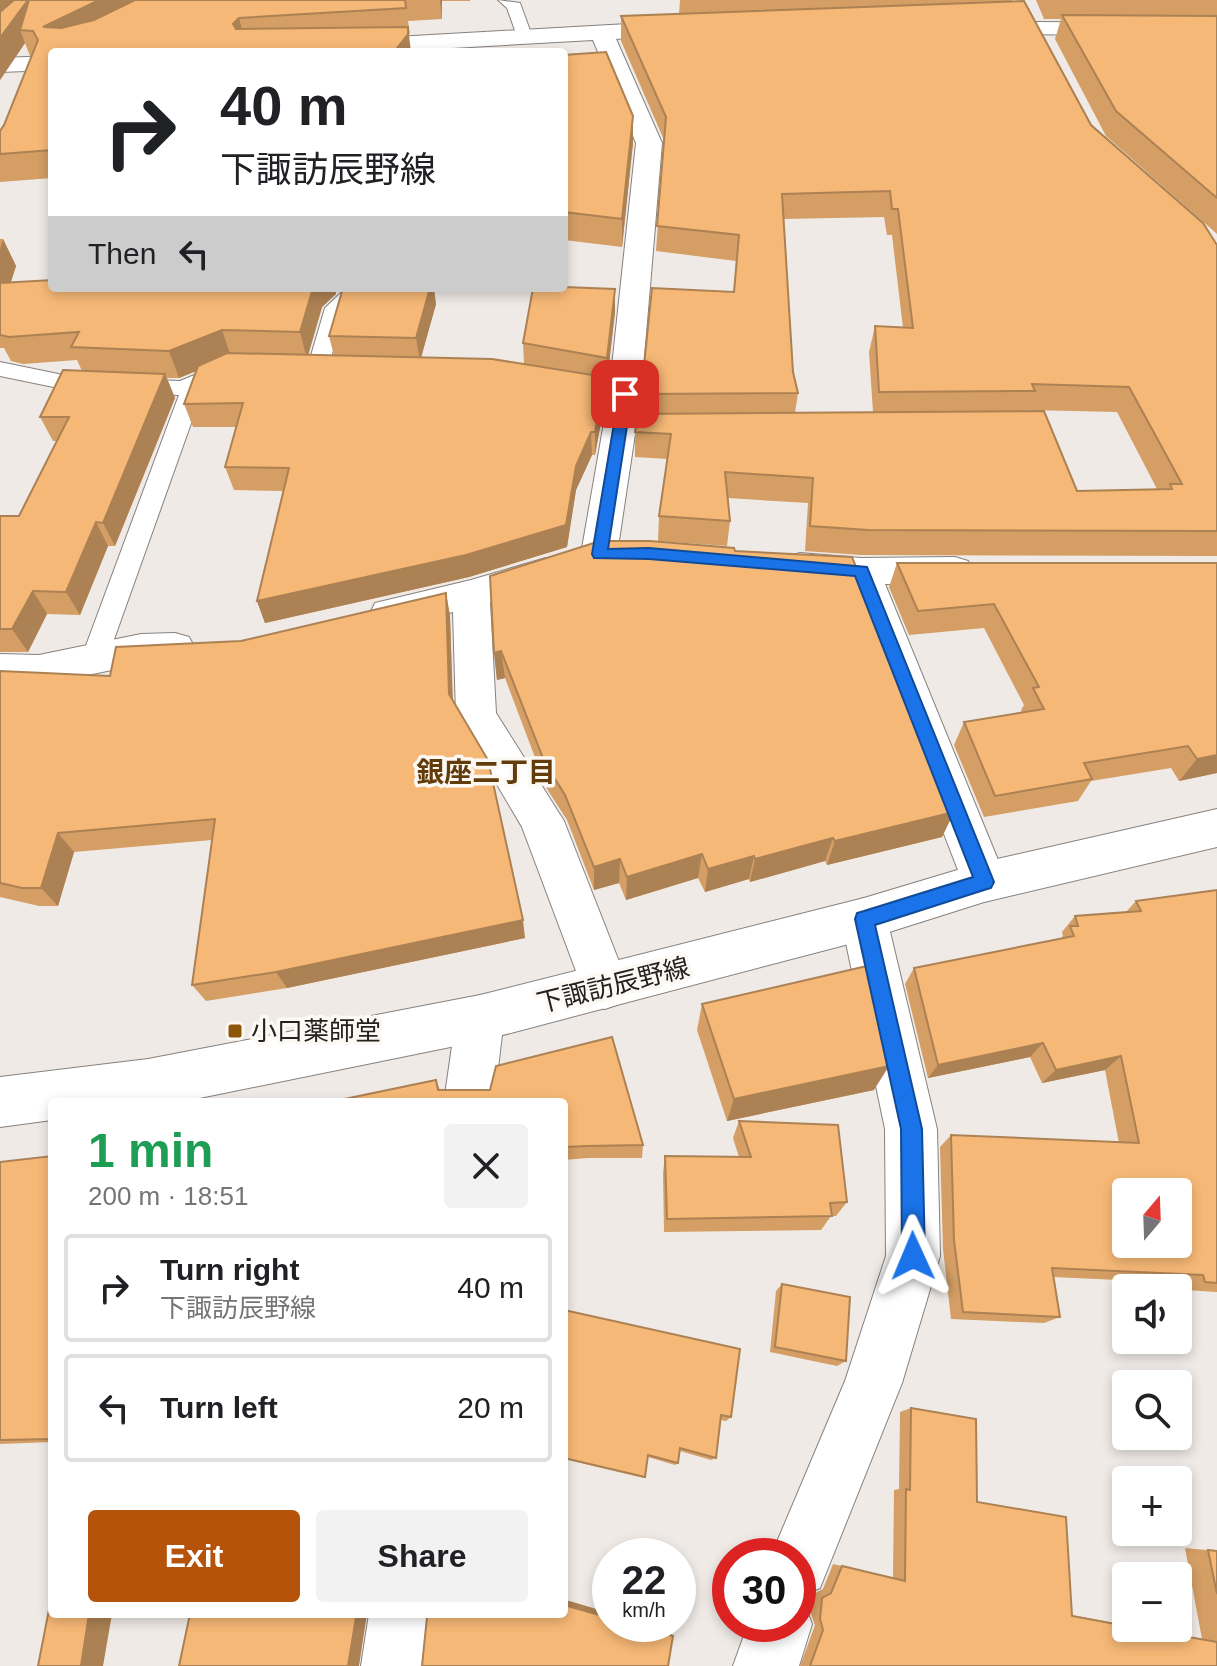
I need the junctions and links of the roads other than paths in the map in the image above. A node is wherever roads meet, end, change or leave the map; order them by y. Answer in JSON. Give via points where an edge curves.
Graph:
{"nodes":[{"id":1,"x":506,"y":0,"type":"edge"},
{"id":2,"x":711,"y":27,"type":"edge"},
{"id":3,"x":1217,"y":30,"type":"edge"},
{"id":4,"x":601,"y":32,"type":"junction"},
{"id":5,"x":524,"y":36,"type":"junction"},
{"id":6,"x":322,"y":48,"type":"edge"},
{"id":7,"x":1049,"y":57,"type":"edge"},
{"id":8,"x":46,"y":62,"type":"edge"},
{"id":9,"x":0,"y":65,"type":"edge"},
{"id":10,"x":22,"y":93,"type":"edge"},
{"id":11,"x":354,"y":292,"type":"edge"},
{"id":12,"x":245,"y":367,"type":"edge"},
{"id":13,"x":289,"y":368,"type":"edge"},
{"id":14,"x":0,"y":369,"type":"edge"},
{"id":15,"x":195,"y":382,"type":"junction"},
{"id":16,"x":770,"y":564,"type":"edge"},
{"id":17,"x":985,"y":570,"type":"edge"},
{"id":18,"x":861,"y":571,"type":"junction"},
{"id":19,"x":471,"y":594,"type":"junction"},
{"id":20,"x":353,"y":621,"type":"edge"},
{"id":21,"x":204,"y":647,"type":"edge"},
{"id":22,"x":94,"y":659,"type":"junction"},
{"id":23,"x":0,"y":669,"type":"edge"},
{"id":24,"x":1217,"y":828,"type":"edge"},
{"id":25,"x":984,"y":882,"type":"junction"},
{"id":26,"x":864,"y":919,"type":"junction"},
{"id":27,"x":605,"y":987,"type":"junction"},
{"id":28,"x":480,"y":1018,"type":"junction"},
{"id":29,"x":470,"y":1098,"type":"edge"},
{"id":30,"x":0,"y":1102,"type":"edge"},
{"id":31,"x":809,"y":1538,"type":"edge"},
{"id":32,"x":400,"y":1618,"type":"edge"},
{"id":33,"x":774,"y":1642,"type":"edge"},
{"id":34,"x":394,"y":1666,"type":"edge"},
{"id":35,"x":766,"y":1666,"type":"edge"}],
"edges":[{"from":1,"to":5,"type":"lane","via":[[514,6]]},
{"from":2,"to":4,"type":"street"},
{"from":3,"to":7,"type":"street","via":[[1023,22]]},
{"from":4,"to":5,"type":"street"},
{"from":4,"to":19,"type":"street","via":[[649,143],[611,392],[634,430],[618,554]]},
{"from":5,"to":6,"type":"street"},
{"from":8,"to":9,"type":"street"},
{"from":8,"to":10,"type":"street"},
{"from":11,"to":13,"type":"lane","via":[[335,308],[326,369]]},
{"from":12,"to":15,"type":"lane","via":[[231,367]]},
{"from":14,"to":15,"type":"lane","via":[[73,384],[183,388]]},
{"from":15,"to":22,"type":"lane"},
{"from":16,"to":18,"type":"street"},
{"from":17,"to":18,"type":"street"},
{"from":18,"to":25,"type":"street"},
{"from":19,"to":20,"type":"street"},
{"from":19,"to":27,"type":"street","via":[[476,715],[542,821]]},
{"from":21,"to":22,"type":"street","via":[[141,649]]},
{"from":22,"to":23,"type":"street","via":[[39,670]]},
{"from":24,"to":25,"type":"street","name":"下諏訪辰野線"},
{"from":25,"to":26,"type":"street","name":"下諏訪辰野線"},
{"from":26,"to":27,"type":"street","name":"下諏訪辰野線"},
{"from":26,"to":31,"type":"street","via":[[911,1129],[913,1256],[873,1383]]},
{"from":27,"to":28,"type":"street","name":"下諏訪辰野線"},
{"from":28,"to":29,"type":"street"},
{"from":28,"to":30,"type":"street","name":"下諏訪辰野線","via":[[148,1084]]},
{"from":32,"to":34,"type":"street"},
{"from":33,"to":35,"type":"street"}]}
